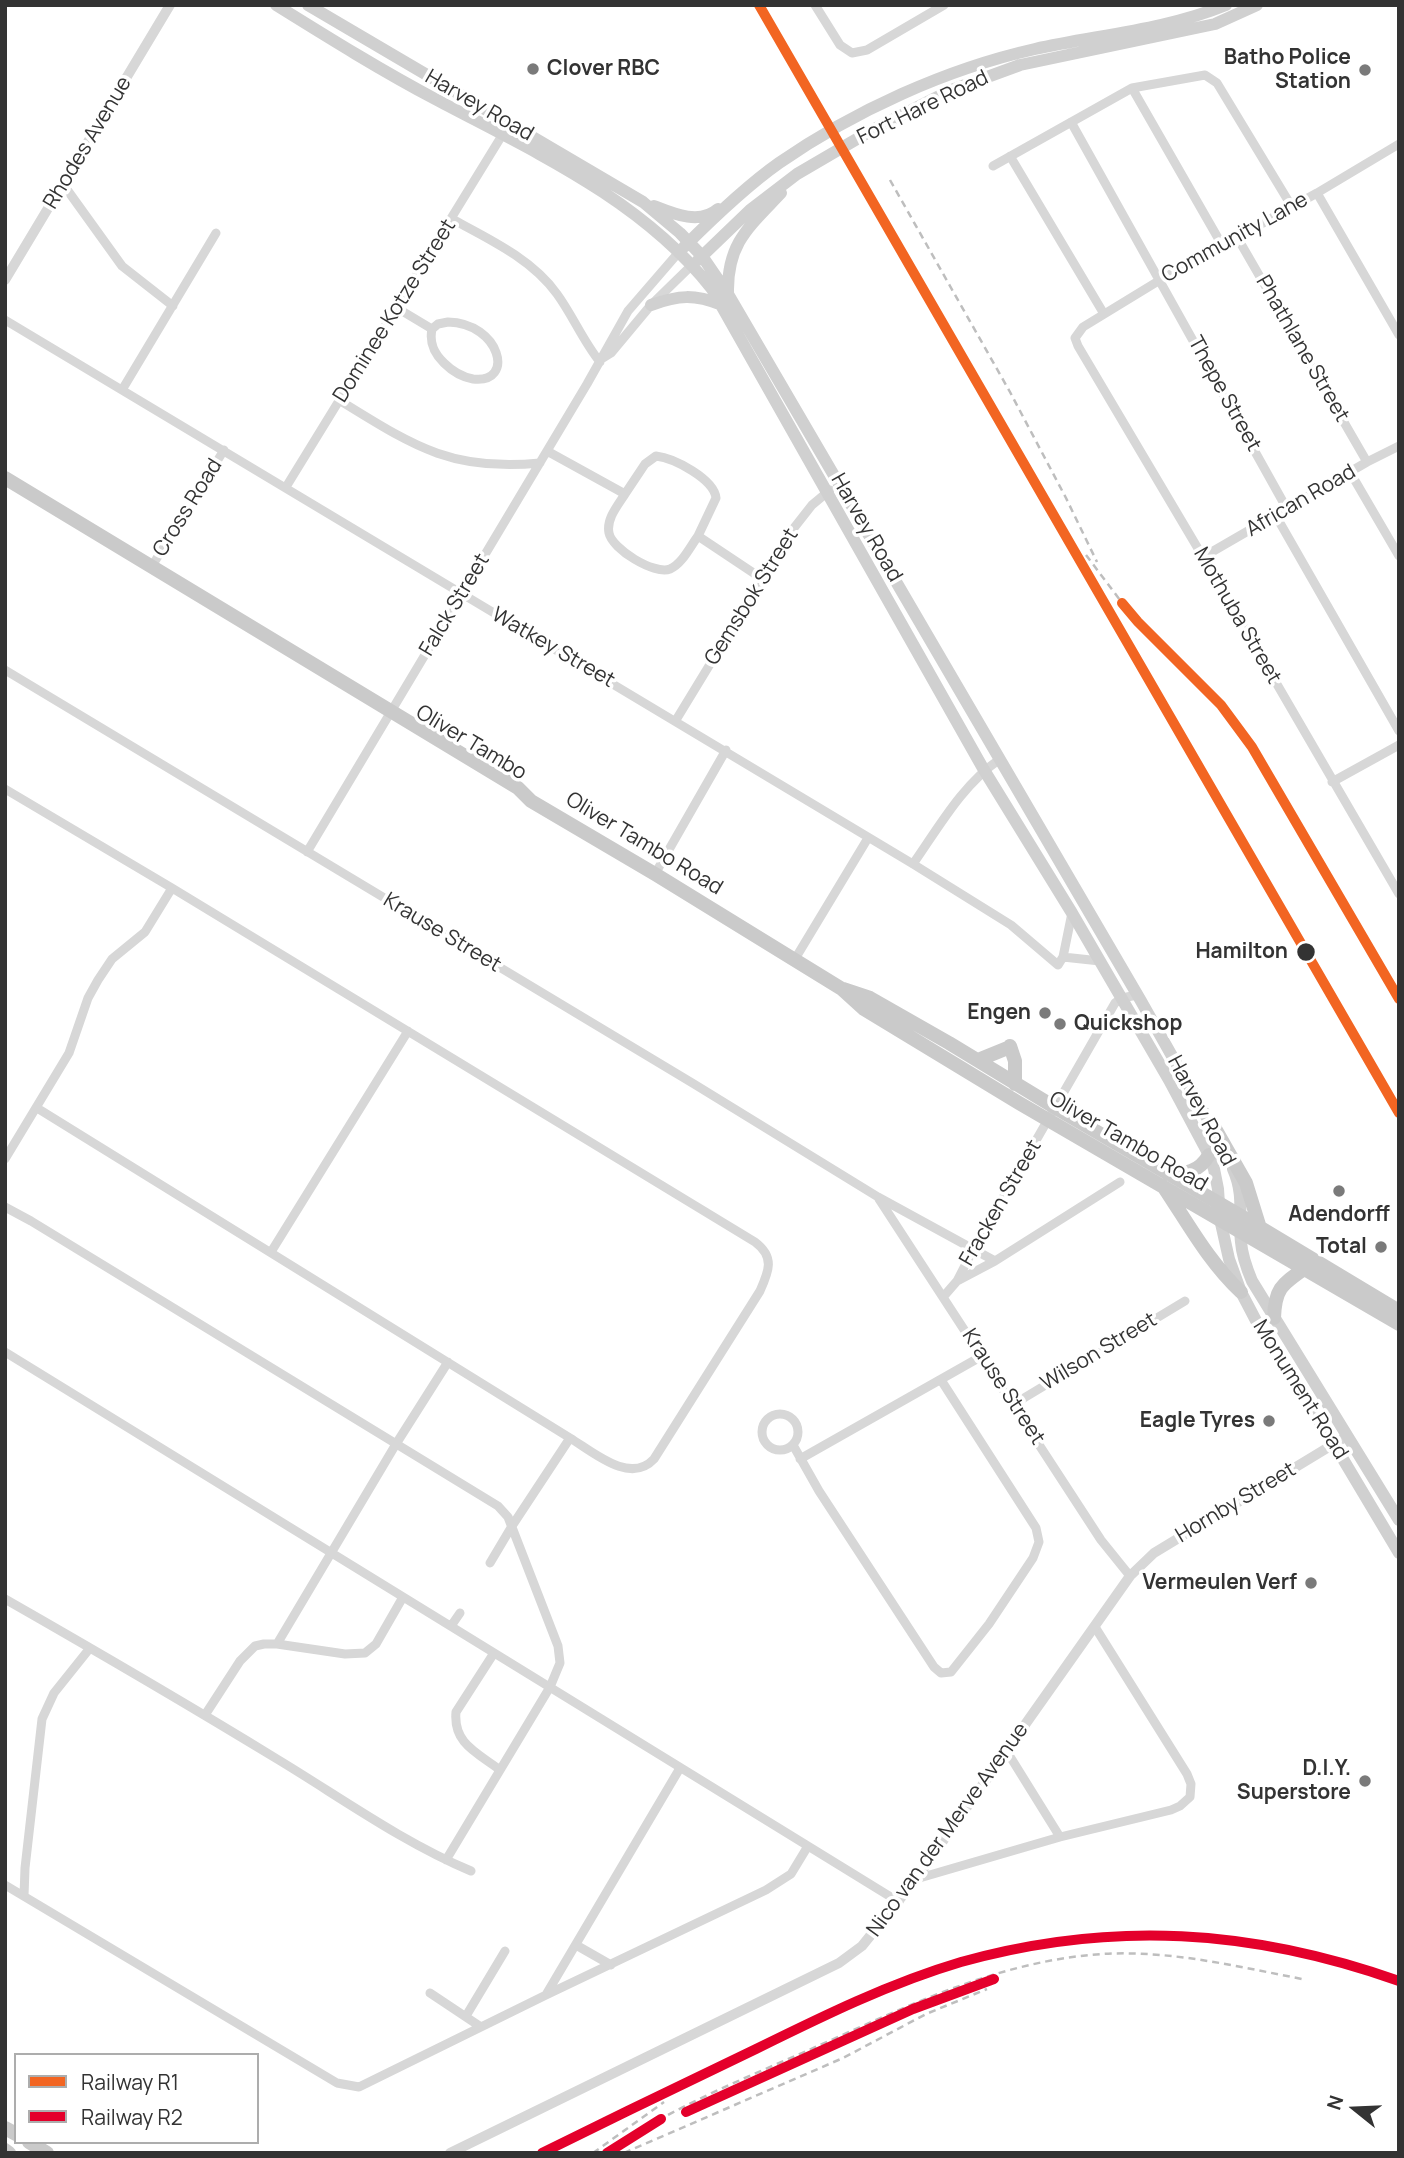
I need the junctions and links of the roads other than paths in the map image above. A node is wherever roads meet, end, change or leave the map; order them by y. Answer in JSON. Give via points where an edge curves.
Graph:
{"nodes":[{"id":1,"x":170,"y":5,"type":"edge"},
{"id":2,"x":276,"y":5,"type":"edge"},
{"id":3,"x":308,"y":5,"type":"edge"},
{"id":4,"x":815,"y":5,"type":"edge"},
{"id":5,"x":944,"y":5,"type":"edge"},
{"id":6,"x":1226,"y":5,"type":"edge"},
{"id":7,"x":1257,"y":5,"type":"edge"},
{"id":8,"x":1132,"y":89,"type":"junction"},
{"id":9,"x":1071,"y":122,"type":"junction"},
{"id":10,"x":506,"y":130,"type":"junction"},
{"id":11,"x":1399,"y":144,"type":"edge"},
{"id":12,"x":1010,"y":156,"type":"junction"},
{"id":13,"x":779,"y":163,"type":"junction"},
{"id":14,"x":993,"y":166,"type":"dead end"},
{"id":15,"x":807,"y":168,"type":"junction"},
{"id":16,"x":63,"y":184,"type":"junction"},
{"id":17,"x":1317,"y":193,"type":"junction"},
{"id":18,"x":643,"y":202,"type":"junction"},
{"id":19,"x":1292,"y":207,"type":"junction"},
{"id":20,"x":452,"y":219,"type":"junction"},
{"id":21,"x":216,"y":233,"type":"dead end"},
{"id":22,"x":1237,"y":237,"type":"junction"},
{"id":23,"x":1222,"y":245,"type":"junction"},
{"id":24,"x":684,"y":247,"type":"junction"},
{"id":25,"x":697,"y":260,"type":"junction"},
{"id":26,"x":5,"y":280,"type":"edge"},
{"id":27,"x":1160,"y":280,"type":"junction"},
{"id":28,"x":725,"y":300,"type":"junction"},
{"id":29,"x":652,"y":305,"type":"junction"},
{"id":30,"x":173,"y":306,"type":"junction"},
{"id":31,"x":397,"y":308,"type":"junction"},
{"id":32,"x":1104,"y":314,"type":"junction"},
{"id":33,"x":5,"y":320,"type":"edge"},
{"id":34,"x":432,"y":329,"type":"junction"},
{"id":35,"x":1399,"y":335,"type":"edge"},
{"id":36,"x":1075,"y":338,"type":"joint"},
{"id":37,"x":601,"y":360,"type":"junction"},
{"id":38,"x":122,"y":390,"type":"junction"},
{"id":39,"x":339,"y":400,"type":"junction"},
{"id":40,"x":1399,"y":446,"type":"edge"},
{"id":41,"x":224,"y":450,"type":"junction"},
{"id":42,"x":547,"y":452,"type":"junction"},
{"id":43,"x":1367,"y":462,"type":"junction"},
{"id":44,"x":540,"y":463,"type":"junction"},
{"id":45,"x":1350,"y":472,"type":"junction"},
{"id":46,"x":5,"y":478,"type":"edge"},
{"id":47,"x":840,"y":484,"type":"junction"},
{"id":48,"x":5,"y":486,"type":"edge"},
{"id":49,"x":286,"y":487,"type":"junction"},
{"id":50,"x":826,"y":493,"type":"junction"},
{"id":51,"x":625,"y":494,"type":"junction"},
{"id":52,"x":1287,"y":509,"type":"junction"},
{"id":53,"x":1276,"y":516,"type":"junction"},
{"id":54,"x":698,"y":536,"type":"junction"},
{"id":55,"x":1203,"y":556,"type":"junction"},
{"id":56,"x":1399,"y":556,"type":"edge"},
{"id":57,"x":152,"y":566,"type":"junction"},
{"id":58,"x":761,"y":578,"type":"junction"},
{"id":59,"x":461,"y":594,"type":"junction"},
{"id":60,"x":5,"y":670,"type":"edge"},
{"id":61,"x":390,"y":714,"type":"junction"},
{"id":62,"x":676,"y":720,"type":"junction"},
{"id":63,"x":1399,"y":731,"type":"edge"},
{"id":64,"x":1399,"y":745,"type":"edge"},
{"id":65,"x":726,"y":750,"type":"junction"},
{"id":66,"x":1000,"y":759,"type":"junction"},
{"id":67,"x":984,"y":771,"type":"junction"},
{"id":68,"x":1332,"y":782,"type":"junction"},
{"id":69,"x":5,"y":789,"type":"edge"},
{"id":70,"x":531,"y":801,"type":"joint"},
{"id":71,"x":868,"y":838,"type":"junction"},
{"id":72,"x":307,"y":852,"type":"junction"},
{"id":73,"x":913,"y":864,"type":"junction"},
{"id":74,"x":655,"y":874,"type":"junction"},
{"id":75,"x":172,"y":888,"type":"junction"},
{"id":76,"x":1399,"y":894,"type":"edge"},
{"id":77,"x":1072,"y":914,"type":"junction"},
{"id":78,"x":795,"y":960,"type":"junction"},
{"id":79,"x":1060,"y":961,"type":"junction"},
{"id":80,"x":1100,"y":961,"type":"junction"},
{"id":81,"x":842,"y":989,"type":"junction"},
{"id":82,"x":1138,"y":995,"type":"junction"},
{"id":83,"x":1122,"y":998,"type":"junction"},
{"id":84,"x":408,"y":1031,"type":"junction"},
{"id":85,"x":978,"y":1060,"type":"junction"},
{"id":86,"x":1182,"y":1073,"type":"junction"},
{"id":87,"x":1169,"y":1080,"type":"junction"},
{"id":88,"x":1015,"y":1084,"type":"junction"},
{"id":89,"x":37,"y":1108,"type":"junction"},
{"id":90,"x":1053,"y":1114,"type":"junction"},
{"id":91,"x":1213,"y":1125,"type":"junction"},
{"id":92,"x":1209,"y":1155,"type":"junction"},
{"id":93,"x":5,"y":1159,"type":"edge"},
{"id":94,"x":1165,"y":1180,"type":"junction"},
{"id":95,"x":1121,"y":1182,"type":"dead end"},
{"id":96,"x":5,"y":1195,"type":"edge"},
{"id":97,"x":878,"y":1197,"type":"junction"},
{"id":98,"x":7,"y":1207,"type":"edge"},
{"id":99,"x":1220,"y":1211,"type":"junction"},
{"id":100,"x":1241,"y":1216,"type":"junction"},
{"id":101,"x":1260,"y":1228,"type":"junction"},
{"id":102,"x":1240,"y":1231,"type":"junction"},
{"id":103,"x":973,"y":1250,"type":"junction"},
{"id":104,"x":271,"y":1252,"type":"junction"},
{"id":105,"x":995,"y":1261,"type":"junction"},
{"id":106,"x":1304,"y":1269,"type":"junction"},
{"id":107,"x":957,"y":1281,"type":"junction"},
{"id":108,"x":1241,"y":1292,"type":"junction"},
{"id":109,"x":944,"y":1296,"type":"junction"},
{"id":110,"x":1185,"y":1301,"type":"dead end"},
{"id":111,"x":1399,"y":1311,"type":"edge"},
{"id":112,"x":1274,"y":1318,"type":"junction"},
{"id":113,"x":1399,"y":1324,"type":"edge"},
{"id":114,"x":5,"y":1352,"type":"edge"},
{"id":115,"x":982,"y":1356,"type":"junction"},
{"id":116,"x":448,"y":1362,"type":"junction"},
{"id":117,"x":941,"y":1380,"type":"junction"},
{"id":118,"x":1014,"y":1404,"type":"junction"},
{"id":119,"x":1347,"y":1436,"type":"junction"},
{"id":120,"x":570,"y":1438,"type":"junction"},
{"id":121,"x":396,"y":1444,"type":"junction"},
{"id":122,"x":793,"y":1444,"type":"junction"},
{"id":123,"x":1334,"y":1444,"type":"junction"},
{"id":124,"x":800,"y":1459,"type":"junction"},
{"id":125,"x":1399,"y":1520,"type":"edge"},
{"id":126,"x":512,"y":1525,"type":"junction"},
{"id":127,"x":332,"y":1553,"type":"junction"},
{"id":128,"x":1399,"y":1553,"type":"edge"},
{"id":129,"x":490,"y":1563,"type":"dead end"},
{"id":130,"x":1130,"y":1576,"type":"junction"},
{"id":131,"x":403,"y":1597,"type":"junction"},
{"id":132,"x":5,"y":1599,"type":"edge"},
{"id":133,"x":460,"y":1613,"type":"dead end"},
{"id":134,"x":451,"y":1626,"type":"junction"},
{"id":135,"x":1095,"y":1627,"type":"junction"},
{"id":136,"x":277,"y":1644,"type":"junction"},
{"id":137,"x":90,"y":1648,"type":"junction"},
{"id":138,"x":494,"y":1653,"type":"junction"},
{"id":139,"x":550,"y":1688,"type":"junction"},
{"id":140,"x":205,"y":1715,"type":"junction"},
{"id":141,"x":1006,"y":1750,"type":"junction"},
{"id":142,"x":680,"y":1768,"type":"junction"},
{"id":143,"x":500,"y":1770,"type":"junction"},
{"id":144,"x":1060,"y":1837,"type":"junction"},
{"id":145,"x":808,"y":1846,"type":"junction"},
{"id":146,"x":446,"y":1860,"type":"junction"},
{"id":147,"x":471,"y":1871,"type":"dead end"},
{"id":148,"x":916,"y":1879,"type":"junction"},
{"id":149,"x":5,"y":1885,"type":"edge"},
{"id":150,"x":24,"y":1896,"type":"junction"},
{"id":151,"x":899,"y":1902,"type":"junction"},
{"id":152,"x":576,"y":1945,"type":"junction"},
{"id":153,"x":505,"y":1951,"type":"dead end"},
{"id":154,"x":611,"y":1965,"type":"junction"},
{"id":155,"x":430,"y":1993,"type":"dead end"},
{"id":156,"x":546,"y":1995,"type":"junction"},
{"id":157,"x":466,"y":2016,"type":"junction"},
{"id":158,"x":481,"y":2027,"type":"junction"},
{"id":159,"x":450,"y":2153,"type":"edge"}],
"edges":[{"from":1,"to":16,"type":"street","name":"Rhodes Avenue"},
{"from":2,"to":10,"type":"main road","name":"Harvey Road","via":[[396,78]]},
{"from":3,"to":10,"type":"main road","name":"Harvey Road"},
{"from":4,"to":5,"type":"street","via":[[839,45],[852,53],[867,50]]},
{"from":6,"to":13,"type":"main road","name":"Fort Hare Road","via":[[967,69],[850,120]]},
{"from":7,"to":15,"type":"main road","name":"Fort Hare Road","via":[[1199,28],[1077,52],[983,77],[920,104]]},
{"from":8,"to":9,"type":"street"},
{"from":8,"to":19,"type":"street","via":[[1194,76],[1211,78]]},
{"from":8,"to":23,"type":"street"},
{"from":9,"to":12,"type":"street"},
{"from":9,"to":27,"type":"street","name":"Thepe Street"},
{"from":10,"to":18,"type":"main road","name":"Harvey Road"},
{"from":10,"to":20,"type":"street","name":"Dominee Kotze Street"},
{"from":10,"to":24,"type":"main road","name":"Harvey Road"},
{"from":11,"to":17,"type":"street","name":"Community Lane"},
{"from":12,"to":14,"type":"street"},
{"from":12,"to":32,"type":"street"},
{"from":13,"to":18,"type":"main road","via":[[745,184],[711,216],[681,215]]},
{"from":13,"to":24,"type":"main road","name":"Fort Hare Road"},
{"from":15,"to":25,"type":"main road","name":"Fort Hare Road","via":[[750,211]]},
{"from":15,"to":28,"type":"main road","via":[[744,234],[732,256]]},
{"from":16,"to":26,"type":"street","name":"Rhodes Avenue"},
{"from":16,"to":30,"type":"street","via":[[122,266]]},
{"from":17,"to":19,"type":"street","name":"Community Lane"},
{"from":17,"to":35,"type":"street"},
{"from":18,"to":24,"type":"main road","name":"Harvey Road"},
{"from":19,"to":22,"type":"street","name":"Community Lane"},
{"from":20,"to":31,"type":"street","name":"Dominee Kotze Street"},
{"from":20,"to":37,"type":"street","via":[[539,274]]},
{"from":21,"to":30,"type":"street"},
{"from":22,"to":23,"type":"street","name":"Community Lane"},
{"from":22,"to":43,"type":"street","name":"Phathlane Street"},
{"from":23,"to":27,"type":"street","name":"Community Lane"},
{"from":24,"to":25,"type":"main road","name":"Harvey Road"},
{"from":24,"to":37,"type":"street","name":"Falck Street","via":[[628,311]]},
{"from":25,"to":28,"type":"main road","name":"Harvey Road"},
{"from":25,"to":29,"type":"street","name":"Falck Street"},
{"from":27,"to":32,"type":"street","name":"Community Lane"},
{"from":27,"to":52,"type":"street","name":"Thepe Street"},
{"from":28,"to":29,"type":"main road","via":[[686,296]]},
{"from":28,"to":47,"type":"main road","name":"Harvey Road"},
{"from":28,"to":50,"type":"main road","name":"Harvey Road"},
{"from":29,"to":37,"type":"street","name":"Falck Street"},
{"from":30,"to":38,"type":"street"},
{"from":31,"to":34,"type":"street"},
{"from":31,"to":39,"type":"street","name":"Dominee Kotze Street"},
{"from":32,"to":36,"type":"street","name":"Community Lane","via":[[1079,330]]},
{"from":33,"to":38,"type":"street","name":"Watkey Street"},
{"from":34,"to":34,"type":"street","via":[[437,355],[459,374],[478,379],[497,367],[496,349],[477,329],[458,322]]},
{"from":36,"to":55,"type":"street","name":"Mothuba Street"},
{"from":37,"to":42,"type":"street","name":"Falck Street"},
{"from":38,"to":41,"type":"street","name":"Watkey Street"},
{"from":39,"to":44,"type":"street","via":[[394,434],[443,456],[496,465]]},
{"from":39,"to":49,"type":"street","name":"Dominee Kotze Street"},
{"from":40,"to":43,"type":"street","name":"African Road"},
{"from":41,"to":49,"type":"street","name":"Watkey Street"},
{"from":41,"to":57,"type":"street","name":"Cross Road"},
{"from":42,"to":44,"type":"street","name":"Falck Street"},
{"from":42,"to":51,"type":"street"},
{"from":43,"to":45,"type":"street","name":"African Road"},
{"from":44,"to":59,"type":"street","name":"Falck Street"},
{"from":45,"to":52,"type":"street","name":"African Road"},
{"from":45,"to":56,"type":"street"},
{"from":46,"to":57,"type":"main road","name":"Oliver Tambo"},
{"from":47,"to":50,"type":"street","name":"Gemsbok Street"},
{"from":47,"to":66,"type":"main road","name":"Harvey Road"},
{"from":48,"to":61,"type":"main road","name":"Oliver Tambo"},
{"from":49,"to":59,"type":"street","name":"Watkey Street"},
{"from":50,"to":58,"type":"street","name":"Gemsbok Street","via":[[801,517]]},
{"from":50,"to":67,"type":"main road","name":"Harvey Road"},
{"from":51,"to":54,"type":"street","via":[[611,518],[609,533],[618,547],[646,565],[656,570],[673,567]]},
{"from":51,"to":54,"type":"street","via":[[656,456],[704,478],[716,498]]},
{"from":52,"to":53,"type":"street","name":"African Road"},
{"from":53,"to":55,"type":"street","name":"African Road"},
{"from":53,"to":63,"type":"street"},
{"from":54,"to":58,"type":"street"},
{"from":55,"to":68,"type":"street","name":"Mothuba Street"},
{"from":57,"to":61,"type":"main road","name":"Oliver Tambo"},
{"from":58,"to":62,"type":"street","name":"Gemsbok Street"},
{"from":59,"to":61,"type":"street","name":"Falck Street"},
{"from":59,"to":62,"type":"street","name":"Watkey Street"},
{"from":60,"to":72,"type":"street","name":"Krause Street"},
{"from":61,"to":70,"type":"main road","name":"Oliver Tambo","via":[[518,788]]},
{"from":61,"to":72,"type":"street","name":"Falck Street"},
{"from":62,"to":65,"type":"street","name":"Watkey Street"},
{"from":64,"to":68,"type":"street"},
{"from":65,"to":71,"type":"street","name":"Watkey Street"},
{"from":65,"to":74,"type":"street"},
{"from":66,"to":67,"type":"street"},
{"from":66,"to":82,"type":"main road","name":"Harvey Road"},
{"from":67,"to":73,"type":"street"},
{"from":67,"to":77,"type":"main road","name":"Harvey Road"},
{"from":68,"to":76,"type":"street","name":"Mothuba Street"},
{"from":69,"to":75,"type":"street"},
{"from":70,"to":74,"type":"main road","name":"Oliver Tambo Road"},
{"from":71,"to":73,"type":"street","name":"Watkey Street"},
{"from":71,"to":78,"type":"street"},
{"from":72,"to":97,"type":"street","name":"Krause Street"},
{"from":73,"to":79,"type":"street","name":"Watkey Street"},
{"from":74,"to":78,"type":"main road","name":"Oliver Tambo Road"},
{"from":75,"to":84,"type":"street"},
{"from":75,"to":89,"type":"street","via":[[145,932],[112,960],[98,980],[69,1054]]},
{"from":77,"to":79,"type":"street"},
{"from":77,"to":80,"type":"main road","name":"Harvey Road"},
{"from":78,"to":81,"type":"main road","name":"Oliver Tambo Road"},
{"from":79,"to":80,"type":"street"},
{"from":80,"to":83,"type":"main road","name":"Harvey Road"},
{"from":81,"to":85,"type":"main road","name":"Oliver Tambo Road","via":[[870,998]]},
{"from":81,"to":90,"type":"main road","name":"Oliver Tambo Road","via":[[864,1009]]},
{"from":82,"to":83,"type":"street"},
{"from":82,"to":86,"type":"main road","name":"Harvey Road"},
{"from":83,"to":87,"type":"main road","name":"Harvey Road"},
{"from":83,"to":90,"type":"street","name":"Fracken Street","via":[[1110,1011]]},
{"from":84,"to":104,"type":"street"},
{"from":84,"to":120,"type":"street","via":[[766,1252],[769,1267],[760,1291],[649,1464],[623,1468]]},
{"from":85,"to":88,"type":"main road","name":"Oliver Tambo Road"},
{"from":85,"to":88,"type":"main road","via":[[1010,1047]]},
{"from":86,"to":87,"type":"main road"},
{"from":86,"to":91,"type":"main road","name":"Harvey Road"},
{"from":87,"to":92,"type":"main road","name":"Harvey Road"},
{"from":88,"to":90,"type":"main road","name":"Oliver Tambo Road"},
{"from":89,"to":93,"type":"street"},
{"from":89,"to":104,"type":"street"},
{"from":90,"to":94,"type":"main road","name":"Oliver Tambo Road"},
{"from":90,"to":103,"type":"street","name":"Fracken Street"},
{"from":91,"to":100,"type":"main road","name":"Harvey Road","via":[[1237,1179]]},
{"from":91,"to":101,"type":"main road","via":[[1245,1183]]},
{"from":92,"to":94,"type":"main road","via":[[1195,1171]]},
{"from":92,"to":99,"type":"main road","name":"Harvey Road"},
{"from":94,"to":99,"type":"main road","name":"Oliver Tambo Road"},
{"from":94,"to":108,"type":"main road","via":[[1214,1264]]},
{"from":95,"to":105,"type":"street"},
{"from":96,"to":98,"type":"street"},
{"from":97,"to":103,"type":"street","name":"Krause Street"},
{"from":97,"to":109,"type":"street","name":"Krause Street"},
{"from":98,"to":121,"type":"street"},
{"from":99,"to":100,"type":"main road","name":"Oliver Tambo Road"},
{"from":99,"to":102,"type":"main road","name":"Oliver Tambo Road"},
{"from":99,"to":108,"type":"main road","name":"Monument Road"},
{"from":100,"to":101,"type":"main road","name":"Oliver Tambo Road"},
{"from":100,"to":102,"type":"main road","name":"Harvey Road"},
{"from":101,"to":111,"type":"main road","name":"Oliver Tambo Road"},
{"from":102,"to":106,"type":"main road","name":"Oliver Tambo Road"},
{"from":102,"to":112,"type":"main road","name":"Monument Road","via":[[1247,1269]]},
{"from":103,"to":105,"type":"street","name":"Krause Street"},
{"from":103,"to":107,"type":"street","name":"Fracken Street"},
{"from":104,"to":116,"type":"street"},
{"from":105,"to":107,"type":"street"},
{"from":106,"to":112,"type":"main road","via":[[1277,1292]]},
{"from":106,"to":113,"type":"main road","name":"Oliver Tambo Road"},
{"from":107,"to":109,"type":"street","name":"Fracken Street"},
{"from":108,"to":123,"type":"main road","name":"Monument Road"},
{"from":109,"to":115,"type":"street","name":"Krause Street"},
{"from":110,"to":118,"type":"street","name":"Wilson Street"},
{"from":112,"to":119,"type":"main road","name":"Monument Road"},
{"from":114,"to":127,"type":"street"},
{"from":115,"to":117,"type":"street"},
{"from":115,"to":118,"type":"street","name":"Krause Street"},
{"from":116,"to":120,"type":"street"},
{"from":116,"to":121,"type":"street"},
{"from":117,"to":124,"type":"street"},
{"from":117,"to":124,"type":"street","via":[[1039,1537],[1033,1558],[951,1672],[941,1673],[934,1667]]},
{"from":118,"to":130,"type":"street","name":"Krause Street","via":[[1101,1540]]},
{"from":119,"to":123,"type":"street","name":"Hornby Street"},
{"from":119,"to":125,"type":"main road","name":"Monument Road"},
{"from":120,"to":126,"type":"street"},
{"from":121,"to":126,"type":"street","via":[[498,1506]]},
{"from":121,"to":127,"type":"street"},
{"from":122,"to":122,"type":"street","via":[[779,1450],[766,1443],[762,1434],[767,1419],[781,1414],[794,1421],[798,1436]]},
{"from":122,"to":124,"type":"street"},
{"from":123,"to":128,"type":"main road","name":"Monument Road"},
{"from":123,"to":130,"type":"street","name":"Hornby Street","via":[[1154,1553]]},
{"from":126,"to":129,"type":"street"},
{"from":126,"to":139,"type":"street","via":[[558,1646],[560,1663]]},
{"from":127,"to":131,"type":"street"},
{"from":127,"to":136,"type":"street"},
{"from":130,"to":135,"type":"street","name":"Nico van der Merve Avenue"},
{"from":131,"to":134,"type":"street"},
{"from":131,"to":136,"type":"street","via":[[376,1644],[365,1653]]},
{"from":132,"to":137,"type":"street"},
{"from":133,"to":134,"type":"street"},
{"from":134,"to":138,"type":"street"},
{"from":135,"to":141,"type":"street","name":"Nico van der Merve Avenue"},
{"from":135,"to":144,"type":"street","via":[[1190,1779],[1192,1790],[1187,1801],[1171,1810]]},
{"from":136,"to":140,"type":"street","via":[[255,1646],[247,1652]]},
{"from":137,"to":140,"type":"street"},
{"from":137,"to":150,"type":"street","via":[[54,1693],[42,1719]]},
{"from":138,"to":139,"type":"street"},
{"from":138,"to":143,"type":"street","via":[[456,1719],[458,1735]]},
{"from":139,"to":142,"type":"street"},
{"from":139,"to":143,"type":"street"},
{"from":140,"to":146,"type":"street"},
{"from":141,"to":144,"type":"street"},
{"from":141,"to":148,"type":"street","name":"Nico van der Merve Avenue"},
{"from":142,"to":145,"type":"street"},
{"from":142,"to":152,"type":"street"},
{"from":143,"to":146,"type":"street"},
{"from":144,"to":148,"type":"street"},
{"from":145,"to":151,"type":"street"},
{"from":145,"to":154,"type":"street","via":[[797,1867],[783,1880]]},
{"from":146,"to":147,"type":"street"},
{"from":148,"to":151,"type":"street","name":"Nico van der Merve Avenue"},
{"from":149,"to":150,"type":"street"},
{"from":150,"to":158,"type":"street","via":[[345,2085],[367,2084]]},
{"from":151,"to":159,"type":"street","name":"Nico van der Merve Avenue","via":[[862,1946],[839,1963]]},
{"from":152,"to":154,"type":"street"},
{"from":152,"to":156,"type":"street"},
{"from":153,"to":157,"type":"street"},
{"from":154,"to":156,"type":"street"},
{"from":155,"to":157,"type":"street"},
{"from":156,"to":158,"type":"street"},
{"from":157,"to":158,"type":"street"}]}
